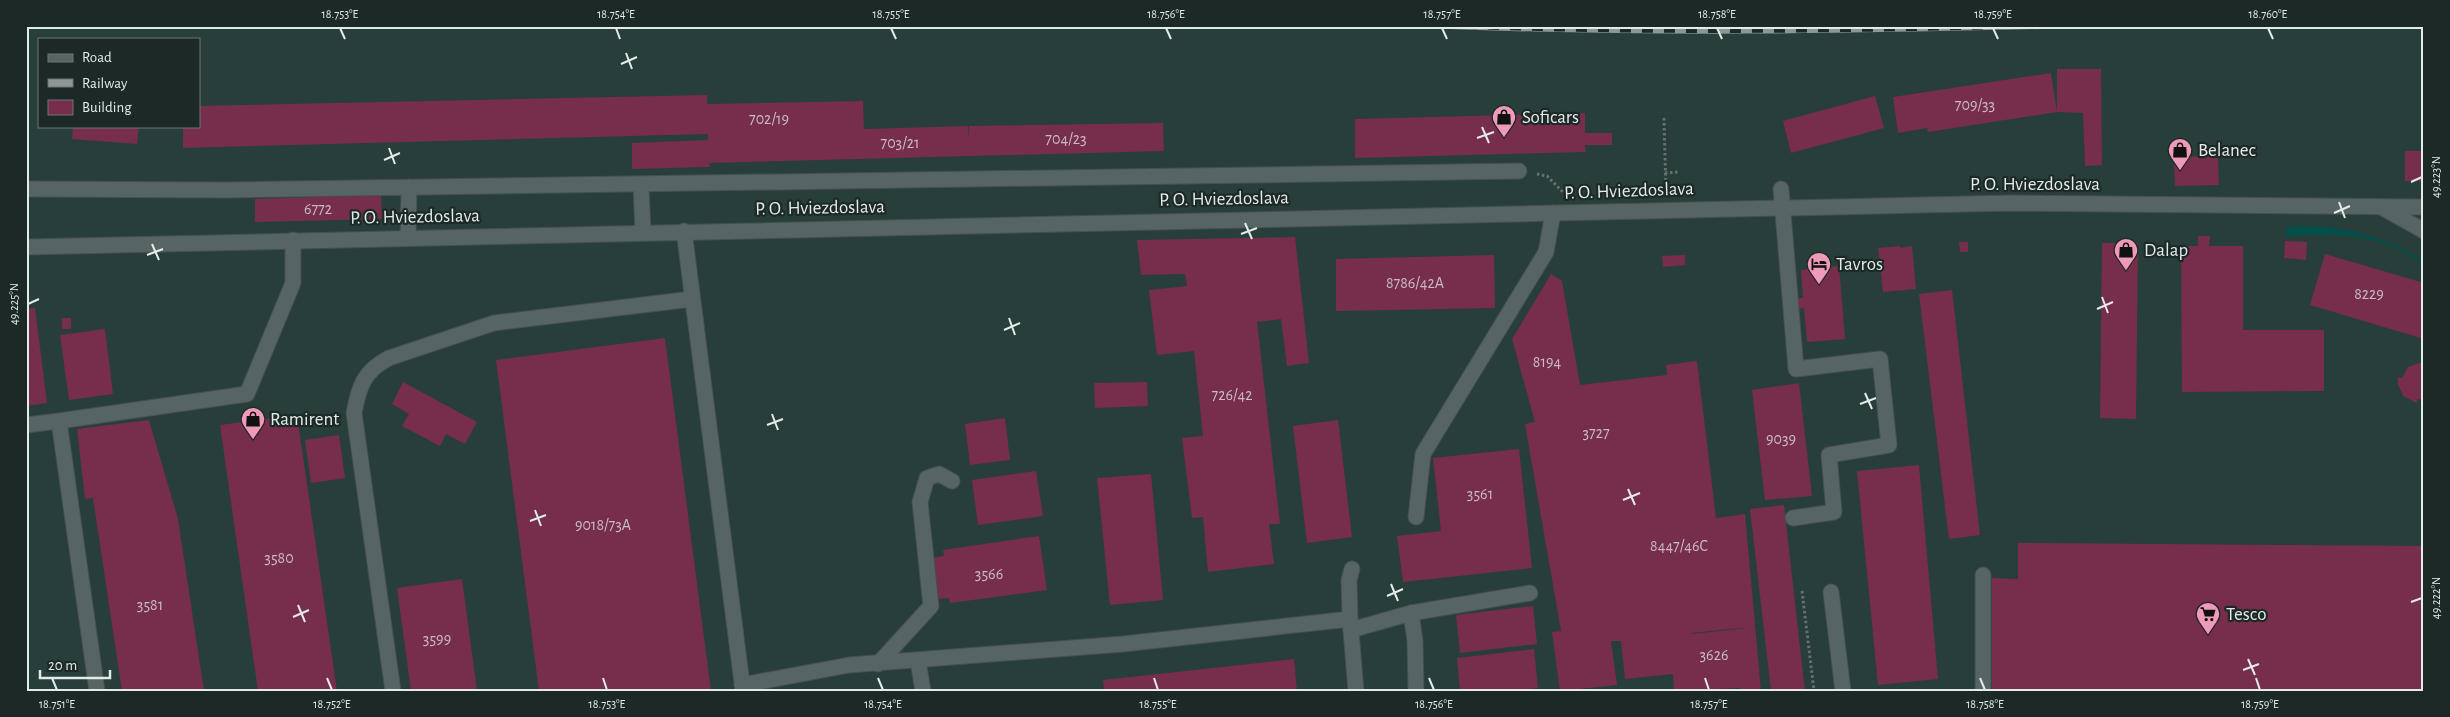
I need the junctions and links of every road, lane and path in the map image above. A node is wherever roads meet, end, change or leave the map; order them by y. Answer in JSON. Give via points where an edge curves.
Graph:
{"nodes":[{"id":1,"x":1664,"y":118,"type":"dead end"},
{"id":2,"x":1519,"y":171,"type":"joint"},
{"id":3,"x":1678,"y":172,"type":"dead end"},
{"id":4,"x":1665,"y":173,"type":"junction"},
{"id":5,"x":641,"y":184,"type":"junction"},
{"id":6,"x":409,"y":187,"type":"junction"},
{"id":7,"x":1781,"y":188,"type":"dead end"},
{"id":8,"x":26,"y":189,"type":"edge"},
{"id":9,"x":1782,"y":207,"type":"junction"},
{"id":10,"x":2382,"y":207,"type":"junction"},
{"id":11,"x":2424,"y":207,"type":"edge"},
{"id":12,"x":1666,"y":210,"type":"junction"},
{"id":13,"x":1559,"y":213,"type":"junction"},
{"id":14,"x":2424,"y":231,"type":"edge"},
{"id":15,"x":684,"y":232,"type":"junction"},
{"id":16,"x":643,"y":233,"type":"junction"},
{"id":17,"x":408,"y":238,"type":"junction"},
{"id":18,"x":293,"y":240,"type":"junction"},
{"id":19,"x":26,"y":247,"type":"edge"},
{"id":20,"x":692,"y":299,"type":"junction"},
{"id":21,"x":59,"y":420,"type":"junction"},
{"id":22,"x":26,"y":425,"type":"edge"},
{"id":23,"x":952,"y":481,"type":"dead end"},
{"id":24,"x":1416,"y":517,"type":"dead end"},
{"id":25,"x":1793,"y":518,"type":"dead end"},
{"id":26,"x":1352,"y":568,"type":"dead end"},
{"id":27,"x":1983,"y":574,"type":"dead end"},
{"id":28,"x":1802,"y":591,"type":"dead end"},
{"id":29,"x":1530,"y":592,"type":"dead end"},
{"id":30,"x":1831,"y":592,"type":"dead end"},
{"id":31,"x":1411,"y":613,"type":"junction"},
{"id":32,"x":1351,"y":625,"type":"junction"},
{"id":33,"x":918,"y":661,"type":"junction"},
{"id":34,"x":878,"y":664,"type":"junction"},
{"id":35,"x":742,"y":688,"type":"edge"},
{"id":36,"x":97,"y":691,"type":"edge"},
{"id":37,"x":393,"y":691,"type":"edge"},
{"id":38,"x":923,"y":691,"type":"edge"},
{"id":39,"x":1356,"y":691,"type":"edge"},
{"id":40,"x":1416,"y":691,"type":"edge"},
{"id":41,"x":1814,"y":691,"type":"edge"},
{"id":42,"x":1843,"y":691,"type":"edge"},
{"id":43,"x":1983,"y":691,"type":"edge"}],
"edges":[{"from":1,"to":4,"type":"path"},
{"from":2,"to":5,"type":"street"},
{"from":2,"to":13,"type":"path","via":[[1546,176],[1565,194]]},
{"from":3,"to":4,"type":"path"},
{"from":4,"to":12,"type":"path"},
{"from":5,"to":6,"type":"street"},
{"from":5,"to":16,"type":"street"},
{"from":6,"to":8,"type":"street"},
{"from":6,"to":17,"type":"street"},
{"from":7,"to":9,"type":"street"},
{"from":9,"to":10,"type":"street","name":"P. O. Hviezdoslava","via":[[2011,203]]},
{"from":9,"to":12,"type":"street","name":"P. O. Hviezdoslava"},
{"from":9,"to":25,"type":"street","via":[[1796,369],[1880,359],[1889,445],[1829,455],[1834,512]]},
{"from":10,"to":11,"type":"street","name":"P. O. Hviezdoslava"},
{"from":10,"to":14,"type":"street"},
{"from":12,"to":13,"type":"street","name":"P. O. Hviezdoslava"},
{"from":13,"to":15,"type":"street","name":"P. O. Hviezdoslava"},
{"from":13,"to":24,"type":"street","via":[[1546,252],[1423,454]]},
{"from":15,"to":16,"type":"street","name":"P. O. Hviezdoslava"},
{"from":15,"to":20,"type":"street"},
{"from":16,"to":17,"type":"street","name":"P. O. Hviezdoslava"},
{"from":17,"to":18,"type":"street","name":"P. O. Hviezdoslava"},
{"from":18,"to":19,"type":"street","name":"P. O. Hviezdoslava"},
{"from":18,"to":21,"type":"street","via":[[293,283],[247,394]]},
{"from":20,"to":35,"type":"street"},
{"from":20,"to":37,"type":"street","via":[[494,323],[373,366],[363,380],[354,412]]},
{"from":21,"to":22,"type":"street"},
{"from":21,"to":36,"type":"street"},
{"from":23,"to":34,"type":"street","via":[[939,474],[927,478],[920,502],[931,606]]},
{"from":26,"to":32,"type":"street"},
{"from":27,"to":43,"type":"street"},
{"from":28,"to":41,"type":"path"},
{"from":29,"to":31,"type":"street"},
{"from":30,"to":42,"type":"street"},
{"from":31,"to":32,"type":"street"},
{"from":31,"to":40,"type":"street"},
{"from":32,"to":33,"type":"street"},
{"from":32,"to":39,"type":"street"},
{"from":33,"to":34,"type":"street"},
{"from":33,"to":38,"type":"street"},
{"from":34,"to":35,"type":"street","via":[[849,665]]}]}
